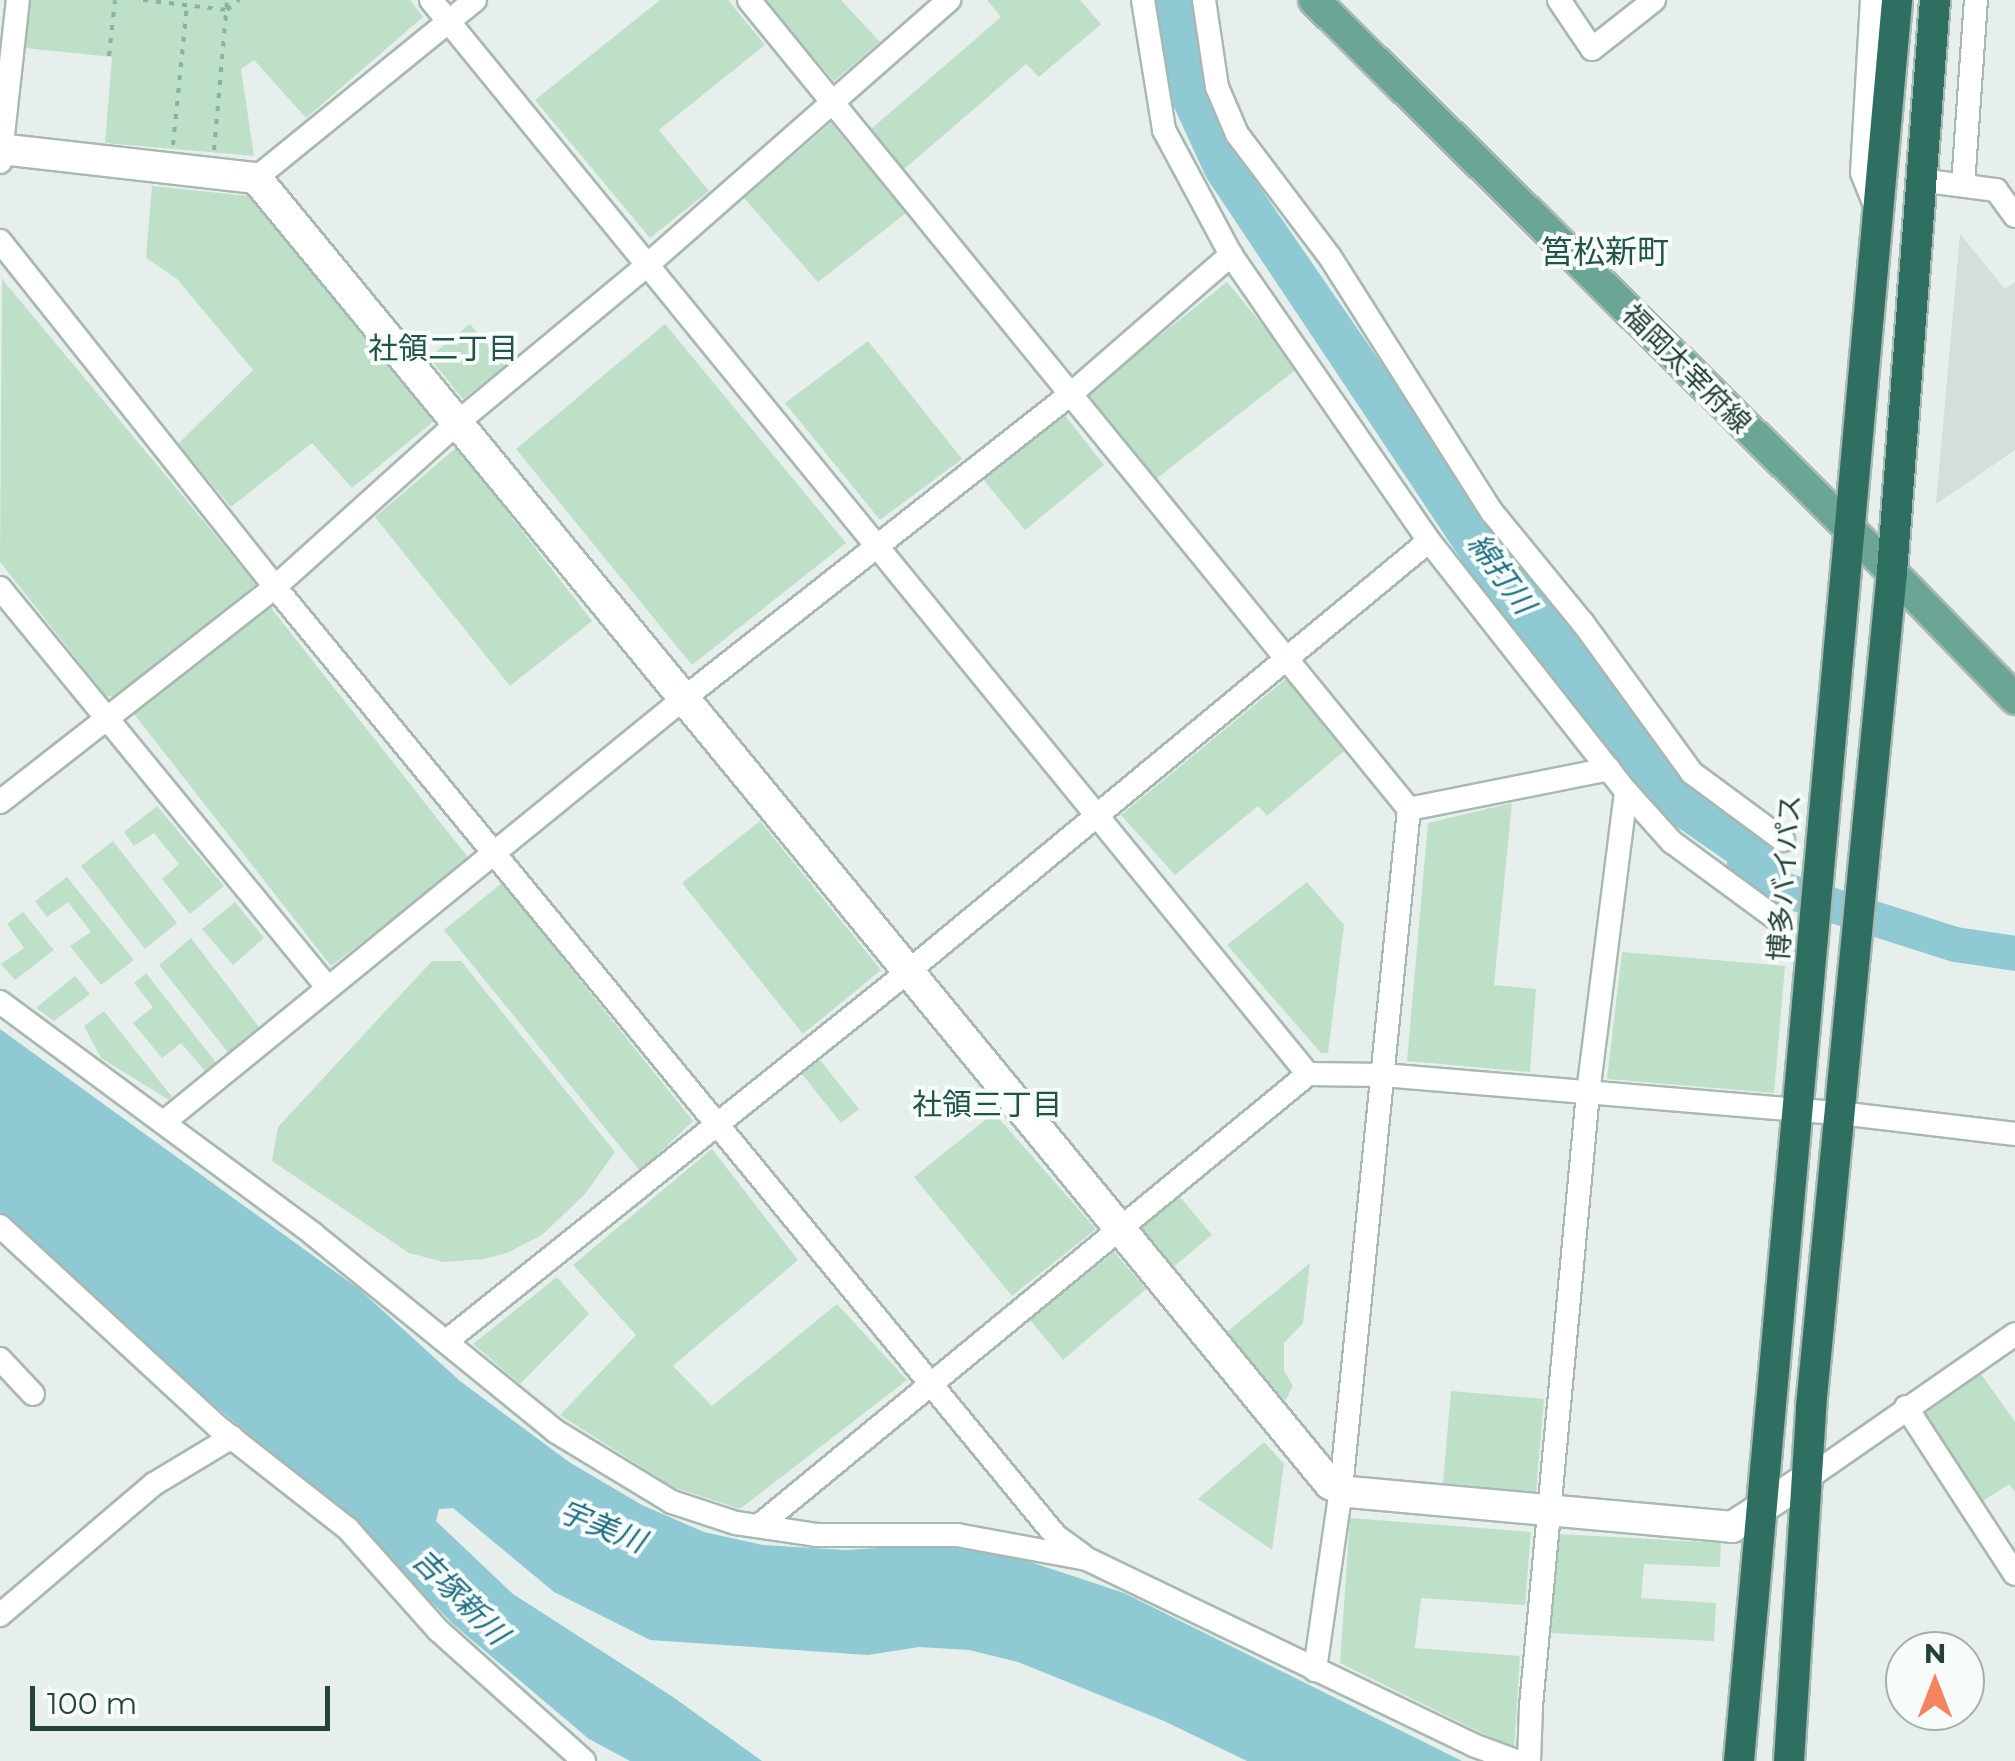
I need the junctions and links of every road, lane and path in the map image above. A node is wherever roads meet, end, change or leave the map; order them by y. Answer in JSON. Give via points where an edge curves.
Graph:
{"nodes":[{"id":1,"x":18,"y":0,"type":"edge"},
{"id":2,"x":115,"y":0,"type":"edge"},
{"id":3,"x":142,"y":0,"type":"edge"},
{"id":4,"x":226,"y":0,"type":"edge"},
{"id":5,"x":239,"y":0,"type":"edge"},
{"id":6,"x":430,"y":0,"type":"edge"},
{"id":7,"x":475,"y":0,"type":"edge"},
{"id":8,"x":750,"y":0,"type":"edge"},
{"id":9,"x":950,"y":0,"type":"edge"},
{"id":10,"x":1143,"y":0,"type":"edge"},
{"id":11,"x":1204,"y":0,"type":"edge"},
{"id":12,"x":1314,"y":0,"type":"edge"},
{"id":13,"x":1560,"y":0,"type":"edge"},
{"id":14,"x":1654,"y":0,"type":"edge"},
{"id":15,"x":1872,"y":0,"type":"edge"},
{"id":16,"x":1897,"y":0,"type":"edge"},
{"id":17,"x":1934,"y":0,"type":"edge"},
{"id":18,"x":1976,"y":0,"type":"edge"},
{"id":19,"x":188,"y":5,"type":"junction"},
{"id":20,"x":227,"y":10,"type":"junction"},
{"id":21,"x":449,"y":22,"type":"junction"},
{"id":22,"x":109,"y":56,"type":"dead end"},
{"id":23,"x":832,"y":102,"type":"junction"},
{"id":24,"x":172,"y":148,"type":"dead end"},
{"id":25,"x":0,"y":149,"type":"edge"},
{"id":26,"x":214,"y":152,"type":"dead end"},
{"id":27,"x":0,"y":162,"type":"edge"},
{"id":28,"x":256,"y":178,"type":"junction"},
{"id":29,"x":1920,"y":180,"type":"junction"},
{"id":30,"x":1963,"y":184,"type":"junction"},
{"id":31,"x":1879,"y":216,"type":"junction"},
{"id":32,"x":2015,"y":216,"type":"edge"},
{"id":33,"x":0,"y":241,"type":"edge"},
{"id":34,"x":1231,"y":255,"type":"junction"},
{"id":35,"x":645,"y":267,"type":"junction"},
{"id":36,"x":1072,"y":394,"type":"junction"},
{"id":37,"x":458,"y":423,"type":"junction"},
{"id":38,"x":1848,"y":527,"type":"junction"},
{"id":39,"x":1429,"y":541,"type":"junction"},
{"id":40,"x":878,"y":548,"type":"junction"},
{"id":41,"x":1892,"y":572,"type":"junction"},
{"id":42,"x":275,"y":587,"type":"junction"},
{"id":43,"x":0,"y":588,"type":"edge"},
{"id":44,"x":1285,"y":656,"type":"junction"},
{"id":45,"x":683,"y":699,"type":"junction"},
{"id":46,"x":2015,"y":699,"type":"edge"},
{"id":47,"x":109,"y":721,"type":"junction"},
{"id":48,"x":1609,"y":768,"type":"junction"},
{"id":49,"x":1626,"y":791,"type":"junction"},
{"id":50,"x":0,"y":802,"type":"edge"},
{"id":51,"x":1409,"y":809,"type":"junction"},
{"id":52,"x":1097,"y":813,"type":"junction"},
{"id":53,"x":1783,"y":840,"type":"dead end"},
{"id":54,"x":498,"y":852,"type":"junction"},
{"id":55,"x":1774,"y":918,"type":"dead end"},
{"id":56,"x":910,"y":970,"type":"junction"},
{"id":57,"x":328,"y":988,"type":"junction"},
{"id":58,"x":0,"y":1002,"type":"edge"},
{"id":59,"x":1308,"y":1074,"type":"junction"},
{"id":60,"x":1383,"y":1075,"type":"junction"},
{"id":61,"x":1588,"y":1093,"type":"junction"},
{"id":62,"x":1798,"y":1110,"type":"junction"},
{"id":63,"x":1839,"y":1113,"type":"junction"},
{"id":64,"x":164,"y":1122,"type":"junction"},
{"id":65,"x":718,"y":1124,"type":"junction"},
{"id":66,"x":2015,"y":1134,"type":"edge"},
{"id":67,"x":0,"y":1226,"type":"edge"},
{"id":68,"x":1118,"y":1227,"type":"junction"},
{"id":69,"x":2015,"y":1334,"type":"edge"},
{"id":70,"x":448,"y":1340,"type":"junction"},
{"id":71,"x":0,"y":1359,"type":"edge"},
{"id":72,"x":932,"y":1380,"type":"junction"},
{"id":73,"x":33,"y":1394,"type":"dead end"},
{"id":74,"x":1906,"y":1407,"type":"junction"},
{"id":75,"x":232,"y":1438,"type":"junction"},
{"id":76,"x":1808,"y":1478,"type":"junction"},
{"id":77,"x":1341,"y":1488,"type":"junction"},
{"id":78,"x":1550,"y":1511,"type":"junction"},
{"id":79,"x":1762,"y":1512,"type":"junction"},
{"id":80,"x":761,"y":1524,"type":"junction"},
{"id":81,"x":1087,"y":1560,"type":"junction"},
{"id":82,"x":2015,"y":1574,"type":"edge"},
{"id":83,"x":0,"y":1615,"type":"edge"},
{"id":84,"x":1316,"y":1670,"type":"junction"},
{"id":85,"x":584,"y":1761,"type":"edge"},
{"id":86,"x":1516,"y":1761,"type":"edge"},
{"id":87,"x":1530,"y":1761,"type":"edge"},
{"id":88,"x":1739,"y":1761,"type":"edge"},
{"id":89,"x":1789,"y":1761,"type":"edge"}],
"edges":[{"from":1,"to":25,"type":"street"},
{"from":2,"to":22,"type":"path"},
{"from":3,"to":19,"type":"path"},
{"from":4,"to":20,"type":"path"},
{"from":5,"to":20,"type":"path"},
{"from":6,"to":21,"type":"street"},
{"from":7,"to":21,"type":"street"},
{"from":8,"to":23,"type":"street"},
{"from":9,"to":23,"type":"street"},
{"from":10,"to":34,"type":"street","via":[[1164,130]]},
{"from":11,"to":53,"type":"street","via":[[1217,87],[1237,134],[1330,256],[1492,512],[1584,623],[1692,772]]},
{"from":12,"to":38,"type":"main road","name":"福岡太宰府線"},
{"from":13,"to":14,"type":"street","via":[[1592,48]]},
{"from":15,"to":31,"type":"street","via":[[1862,173]]},
{"from":16,"to":31,"type":"highway","name":"博多バイパス"},
{"from":17,"to":29,"type":"highway"},
{"from":18,"to":30,"type":"street"},
{"from":19,"to":20,"type":"path"},
{"from":19,"to":24,"type":"path"},
{"from":20,"to":26,"type":"path"},
{"from":21,"to":28,"type":"street"},
{"from":21,"to":35,"type":"street"},
{"from":23,"to":35,"type":"street"},
{"from":23,"to":36,"type":"street"},
{"from":25,"to":27,"type":"street"},
{"from":25,"to":28,"type":"street"},
{"from":28,"to":37,"type":"street"},
{"from":29,"to":30,"type":"street"},
{"from":29,"to":41,"type":"highway"},
{"from":30,"to":32,"type":"street","via":[[1996,190]]},
{"from":31,"to":38,"type":"highway","name":"博多バイパス"},
{"from":33,"to":42,"type":"street"},
{"from":34,"to":36,"type":"street"},
{"from":34,"to":39,"type":"street"},
{"from":35,"to":37,"type":"street"},
{"from":35,"to":40,"type":"street"},
{"from":36,"to":40,"type":"street"},
{"from":36,"to":44,"type":"street"},
{"from":37,"to":42,"type":"street"},
{"from":37,"to":45,"type":"street"},
{"from":38,"to":41,"type":"main road","name":"福岡太宰府線"},
{"from":38,"to":62,"type":"highway","name":"博多バイパス"},
{"from":39,"to":44,"type":"street"},
{"from":39,"to":48,"type":"street"},
{"from":40,"to":45,"type":"street"},
{"from":40,"to":52,"type":"street"},
{"from":41,"to":46,"type":"main road","name":"福岡太宰府線"},
{"from":41,"to":63,"type":"highway"},
{"from":42,"to":47,"type":"street"},
{"from":42,"to":54,"type":"street"},
{"from":43,"to":47,"type":"street"},
{"from":44,"to":51,"type":"street"},
{"from":44,"to":52,"type":"street"},
{"from":45,"to":54,"type":"street"},
{"from":45,"to":56,"type":"street"},
{"from":47,"to":50,"type":"street"},
{"from":47,"to":57,"type":"street"},
{"from":48,"to":49,"type":"street"},
{"from":48,"to":51,"type":"street"},
{"from":49,"to":55,"type":"street","via":[[1672,842]]},
{"from":49,"to":61,"type":"street"},
{"from":51,"to":60,"type":"street"},
{"from":52,"to":56,"type":"street"},
{"from":52,"to":59,"type":"street"},
{"from":54,"to":57,"type":"street"},
{"from":54,"to":65,"type":"street"},
{"from":56,"to":65,"type":"street"},
{"from":56,"to":68,"type":"street"},
{"from":57,"to":64,"type":"street"},
{"from":58,"to":64,"type":"street"},
{"from":59,"to":60,"type":"street"},
{"from":59,"to":68,"type":"street"},
{"from":60,"to":61,"type":"street"},
{"from":60,"to":77,"type":"street"},
{"from":61,"to":62,"type":"street"},
{"from":61,"to":78,"type":"street"},
{"from":62,"to":63,"type":"street"},
{"from":62,"to":79,"type":"highway","name":"博多バイパス"},
{"from":63,"to":66,"type":"street"},
{"from":63,"to":76,"type":"highway"},
{"from":64,"to":70,"type":"street"},
{"from":65,"to":70,"type":"street"},
{"from":65,"to":72,"type":"street"},
{"from":67,"to":75,"type":"street"},
{"from":68,"to":72,"type":"street"},
{"from":68,"to":77,"type":"street","via":[[1330,1484]]},
{"from":69,"to":74,"type":"street"},
{"from":70,"to":80,"type":"street","via":[[556,1431],[672,1502],[736,1523]]},
{"from":71,"to":73,"type":"street"},
{"from":72,"to":80,"type":"street"},
{"from":72,"to":81,"type":"street","via":[[1056,1536]]},
{"from":74,"to":76,"type":"street"},
{"from":74,"to":82,"type":"street"},
{"from":75,"to":83,"type":"street","via":[[154,1484]]},
{"from":75,"to":85,"type":"street","via":[[348,1529],[438,1630]]},
{"from":76,"to":79,"type":"street"},
{"from":76,"to":89,"type":"highway"},
{"from":77,"to":78,"type":"street"},
{"from":77,"to":84,"type":"street"},
{"from":78,"to":79,"type":"street","via":[[1732,1527]]},
{"from":78,"to":87,"type":"street"},
{"from":79,"to":88,"type":"highway","name":"博多バイパス"},
{"from":80,"to":81,"type":"street","via":[[816,1535],[958,1535]]},
{"from":81,"to":84,"type":"street"},
{"from":84,"to":86,"type":"street"}]}
